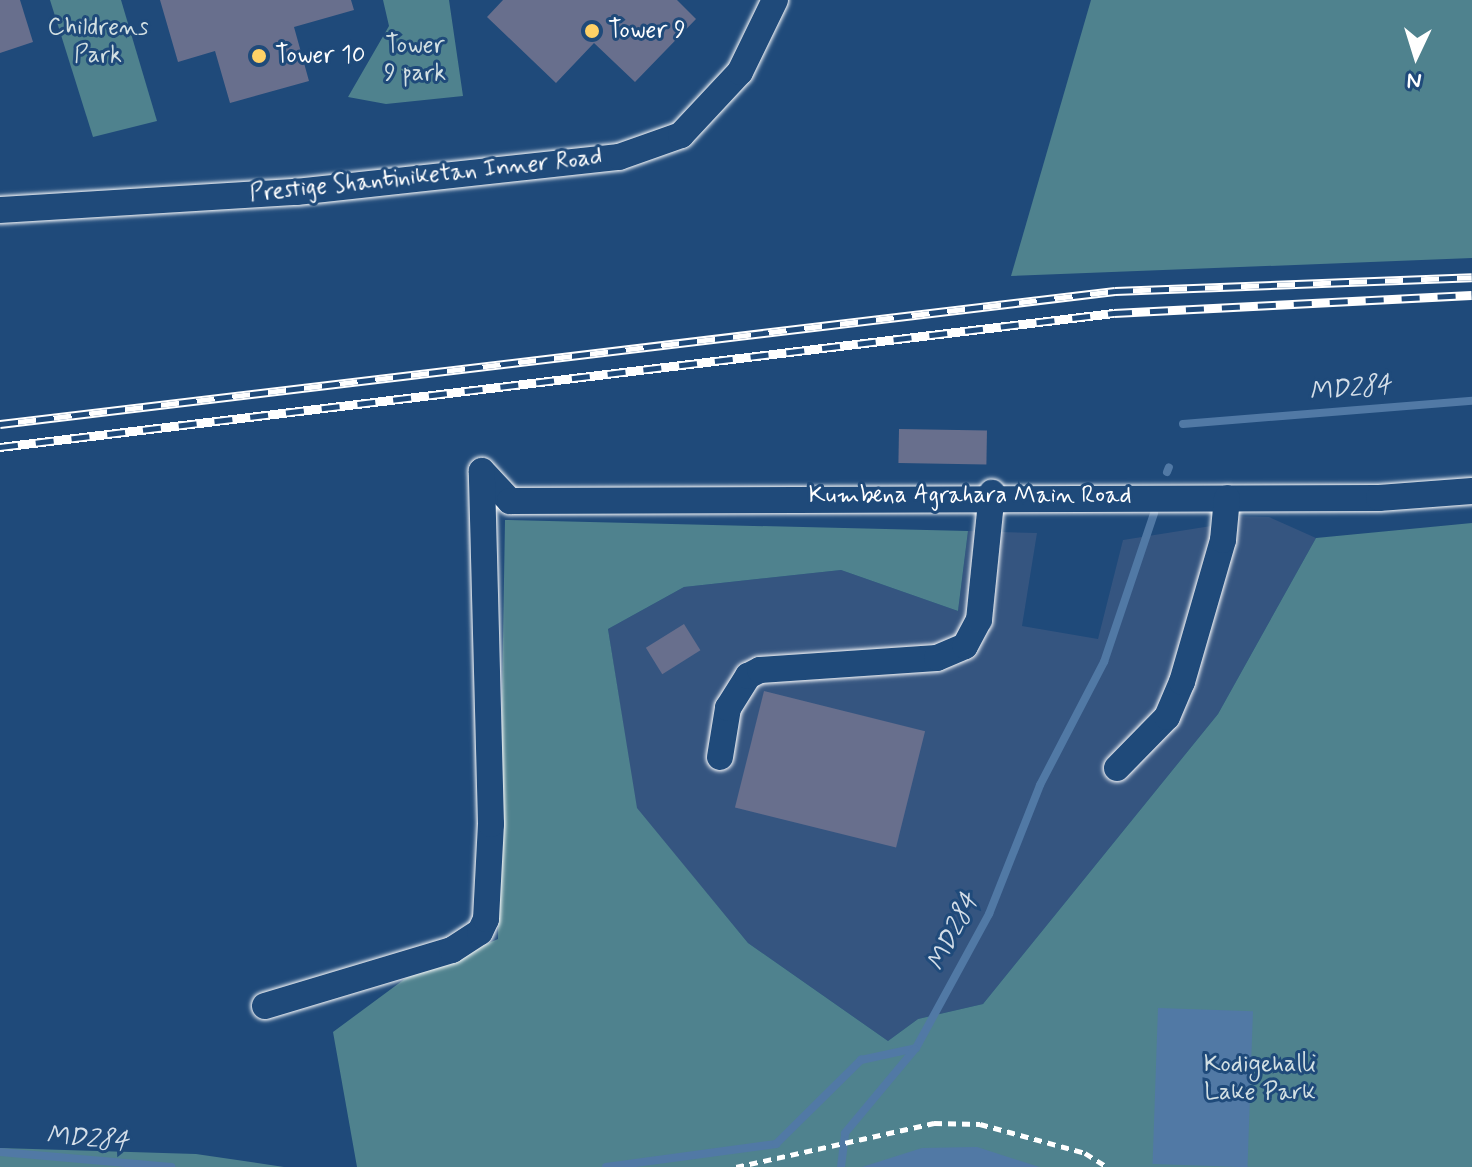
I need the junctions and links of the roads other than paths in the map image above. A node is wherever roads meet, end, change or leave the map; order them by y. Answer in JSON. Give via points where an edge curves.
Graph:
{"nodes":[{"id":1,"x":775,"y":0,"type":"edge"},
{"id":2,"x":0,"y":210,"type":"edge"},
{"id":3,"x":1472,"y":491,"type":"edge"},
{"id":4,"x":992,"y":493,"type":"junction"},
{"id":5,"x":1227,"y":498,"type":"junction"},
{"id":6,"x":720,"y":757,"type":"dead end"},
{"id":7,"x":1117,"y":768,"type":"dead end"},
{"id":8,"x":265,"y":1006,"type":"dead end"}],
"edges":[{"from":1,"to":2,"type":"street","name":"Prestige Shantiniketan Inner Road","via":[[740,72],[681,135],[619,157],[296,192]]},
{"from":3,"to":5,"type":"street","name":"Kumbena Agrahara Main Road"},
{"from":4,"to":5,"type":"street","name":"Kumbena Agrahara Main Road"},
{"from":4,"to":6,"type":"street","via":[[979,620],[965,646],[937,658],[760,670],[748,676],[728,708]]},
{"from":4,"to":8,"type":"street","name":"Kumbena Agrahara Main Road","via":[[510,501],[482,471],[491,824],[486,919],[480,932],[452,950]]},
{"from":5,"to":7,"type":"street","via":[[1223,540],[1177,694],[1167,717]]}]}
